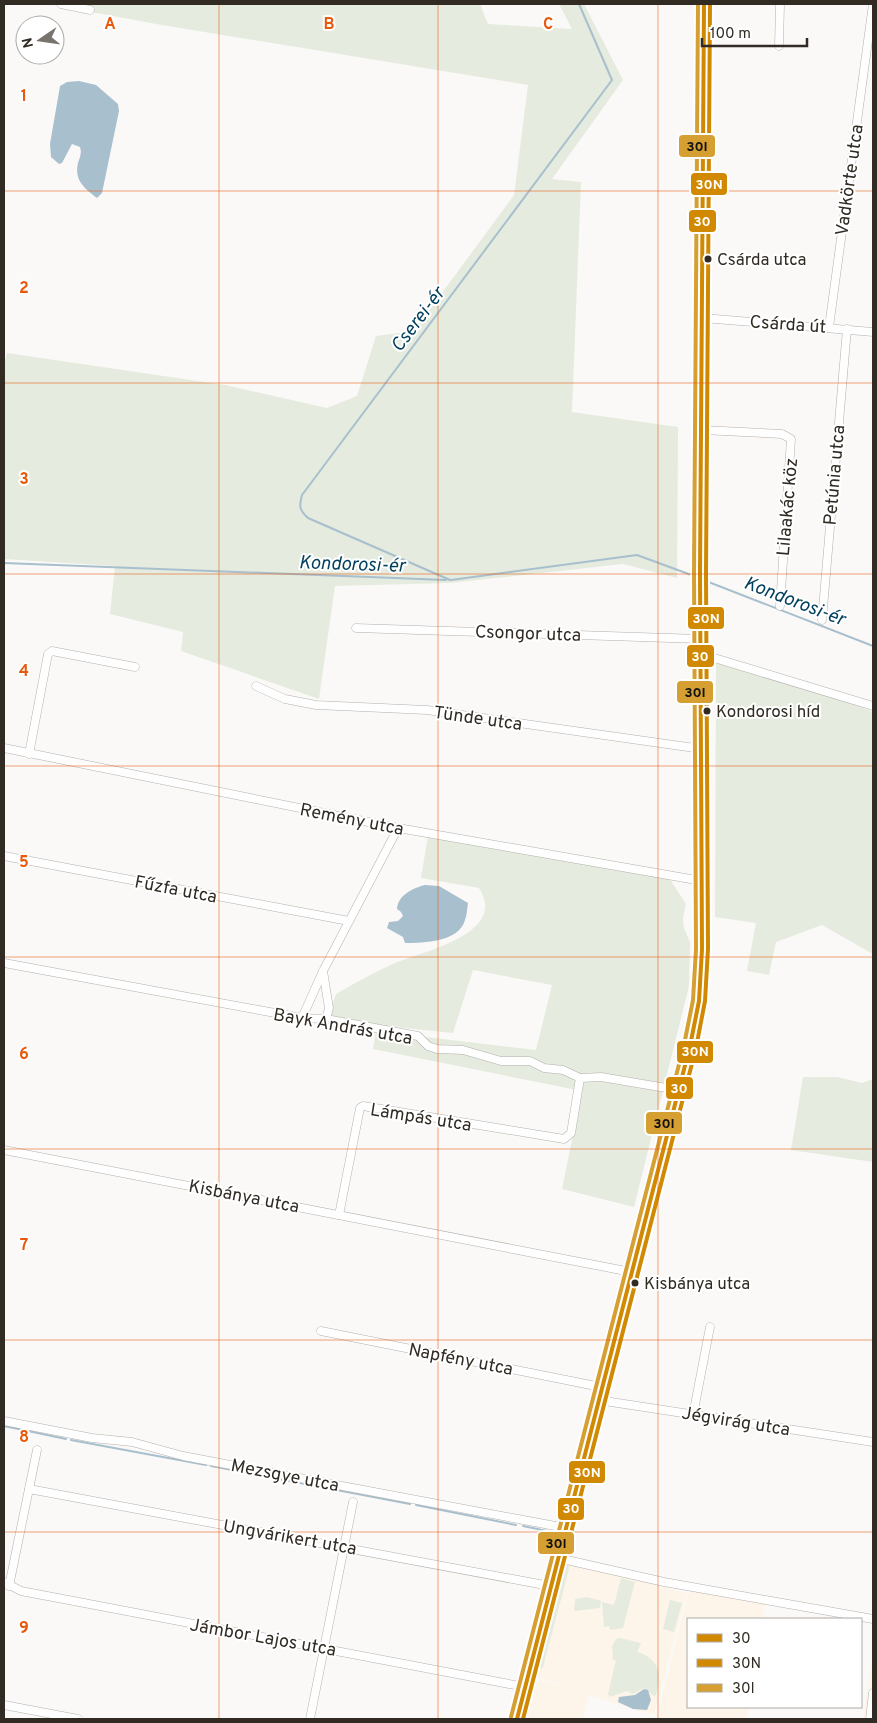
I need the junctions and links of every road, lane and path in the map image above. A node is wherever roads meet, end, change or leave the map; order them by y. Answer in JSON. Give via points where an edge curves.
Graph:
{"nodes":[{"id":1,"x":61,"y":4,"type":"edge"},
{"id":2,"x":704,"y":4,"type":"edge"},
{"id":3,"x":780,"y":4,"type":"edge"},
{"id":4,"x":873,"y":4,"type":"edge"},
{"id":5,"x":90,"y":10,"type":"dead end"},
{"id":6,"x":779,"y":46,"type":"dead end"},
{"id":7,"x":703,"y":318,"type":"junction"},
{"id":8,"x":829,"y":327,"type":"junction"},
{"id":9,"x":847,"y":329,"type":"junction"},
{"id":10,"x":873,"y":332,"type":"edge"},
{"id":11,"x":702,"y":430,"type":"junction"},
{"id":12,"x":780,"y":606,"type":"dead end"},
{"id":13,"x":822,"y":620,"type":"dead end"},
{"id":14,"x":356,"y":628,"type":"dead end"},
{"id":15,"x":701,"y":639,"type":"junction"},
{"id":16,"x":701,"y":654,"type":"junction"},
{"id":17,"x":135,"y":667,"type":"dead end"},
{"id":18,"x":256,"y":686,"type":"dead end"},
{"id":19,"x":873,"y":706,"type":"edge"},
{"id":20,"x":4,"y":748,"type":"edge"},
{"id":21,"x":702,"y":749,"type":"junction"},
{"id":22,"x":29,"y":754,"type":"junction"},
{"id":23,"x":398,"y":828,"type":"junction"},
{"id":24,"x":4,"y":856,"type":"edge"},
{"id":25,"x":702,"y":881,"type":"junction"},
{"id":26,"x":349,"y":921,"type":"junction"},
{"id":27,"x":4,"y":963,"type":"edge"},
{"id":28,"x":323,"y":971,"type":"junction"},
{"id":29,"x":302,"y":1018,"type":"junction"},
{"id":30,"x":326,"y":1019,"type":"junction"},
{"id":31,"x":580,"y":1078,"type":"junction"},
{"id":32,"x":678,"y":1090,"type":"junction"},
{"id":33,"x":4,"y":1150,"type":"edge"},
{"id":34,"x":339,"y":1215,"type":"junction"},
{"id":35,"x":631,"y":1272,"type":"junction"},
{"id":36,"x":710,"y":1327,"type":"dead end"},
{"id":37,"x":321,"y":1331,"type":"dead end"},
{"id":38,"x":602,"y":1387,"type":"junction"},
{"id":39,"x":598,"y":1400,"type":"junction"},
{"id":40,"x":693,"y":1414,"type":"junction"},
{"id":41,"x":4,"y":1421,"type":"edge"},
{"id":42,"x":873,"y":1442,"type":"edge"},
{"id":43,"x":37,"y":1450,"type":"dead end"},
{"id":44,"x":29,"y":1489,"type":"junction"},
{"id":45,"x":353,"y":1502,"type":"dead end"},
{"id":46,"x":566,"y":1528,"type":"junction"},
{"id":47,"x":343,"y":1547,"type":"junction"},
{"id":48,"x":558,"y":1558,"type":"junction"},
{"id":49,"x":6,"y":1584,"type":"edge"},
{"id":50,"x":550,"y":1586,"type":"junction"},
{"id":51,"x":873,"y":1619,"type":"edge"},
{"id":52,"x":324,"y":1648,"type":"junction"},
{"id":53,"x":525,"y":1687,"type":"junction"},
{"id":54,"x":873,"y":1693,"type":"edge"},
{"id":55,"x":4,"y":1705,"type":"edge"},
{"id":56,"x":78,"y":1719,"type":"edge"},
{"id":57,"x":310,"y":1719,"type":"edge"},
{"id":58,"x":517,"y":1719,"type":"edge"},
{"id":59,"x":870,"y":1719,"type":"edge"}],
"edges":[{"from":1,"to":5,"type":"street"},
{"from":2,"to":7,"type":"main road"},
{"from":3,"to":6,"type":"street"},
{"from":4,"to":8,"type":"street","name":"Vadkörte utca"},
{"from":7,"to":8,"type":"street","name":"Csárda út"},
{"from":7,"to":11,"type":"main road"},
{"from":8,"to":9,"type":"street","name":"Csárda út"},
{"from":9,"to":10,"type":"street","name":"Csárda út"},
{"from":9,"to":13,"type":"street","name":"Petúnia utca"},
{"from":11,"to":12,"type":"street","name":"Lilaakác köz","via":[[782,434],[792,439]]},
{"from":11,"to":15,"type":"main road"},
{"from":14,"to":15,"type":"street","name":"Csongor utca"},
{"from":15,"to":16,"type":"main road"},
{"from":16,"to":19,"type":"street"},
{"from":16,"to":21,"type":"main road"},
{"from":17,"to":22,"type":"street","via":[[52,652],[48,654]]},
{"from":18,"to":21,"type":"street","name":"Tünde utca","via":[[286,699],[316,705],[427,710]]},
{"from":20,"to":22,"type":"street","name":"Remény utca"},
{"from":21,"to":25,"type":"main road"},
{"from":22,"to":23,"type":"street","name":"Remény utca"},
{"from":23,"to":25,"type":"street","name":"Remény utca"},
{"from":23,"to":26,"type":"street"},
{"from":24,"to":26,"type":"street","name":"Fűzfa utca"},
{"from":25,"to":32,"type":"main road","via":[[699,1001]]},
{"from":26,"to":28,"type":"street"},
{"from":27,"to":29,"type":"street","name":"Bayk András utca"},
{"from":28,"to":29,"type":"street"},
{"from":28,"to":30,"type":"street","via":[[329,1008]]},
{"from":29,"to":30,"type":"street","name":"Bayk András utca"},
{"from":30,"to":31,"type":"street","name":"Bayk András utca","via":[[418,1036],[428,1046],[437,1049],[463,1050],[501,1061],[530,1061]]},
{"from":31,"to":32,"type":"street","name":"Bayk András utca","via":[[601,1077]]},
{"from":31,"to":34,"type":"street","name":"Lámpás utca","via":[[571,1133],[560,1139],[364,1106],[360,1108]]},
{"from":32,"to":35,"type":"main road"},
{"from":33,"to":34,"type":"street","name":"Kisbánya utca"},
{"from":34,"to":35,"type":"street","name":"Kisbánya utca"},
{"from":35,"to":38,"type":"main road"},
{"from":36,"to":40,"type":"street"},
{"from":37,"to":38,"type":"street","name":"Napfény utca"},
{"from":38,"to":39,"type":"main road"},
{"from":39,"to":40,"type":"street","name":"Jégvirág utca"},
{"from":39,"to":46,"type":"main road"},
{"from":40,"to":42,"type":"street","name":"Jégvirág utca"},
{"from":41,"to":46,"type":"street","name":"Mezsgye utca","via":[[98,1439],[132,1442],[183,1456]]},
{"from":43,"to":44,"type":"street"},
{"from":44,"to":47,"type":"street","name":"Ungvárikert utca"},
{"from":44,"to":49,"type":"street"},
{"from":45,"to":47,"type":"street"},
{"from":46,"to":48,"type":"main road"},
{"from":47,"to":50,"type":"street","name":"Ungvárikert utca"},
{"from":47,"to":52,"type":"street"},
{"from":48,"to":50,"type":"main road"},
{"from":48,"to":51,"type":"street","via":[[664,1582]]},
{"from":49,"to":52,"type":"street","name":"Jámbor Lajos utca","via":[[21,1592]]},
{"from":50,"to":53,"type":"main road"},
{"from":52,"to":53,"type":"street","name":"Jámbor Lajos utca"},
{"from":52,"to":57,"type":"street"},
{"from":53,"to":58,"type":"main road"},
{"from":54,"to":59,"type":"street"},
{"from":55,"to":56,"type":"street"}]}
